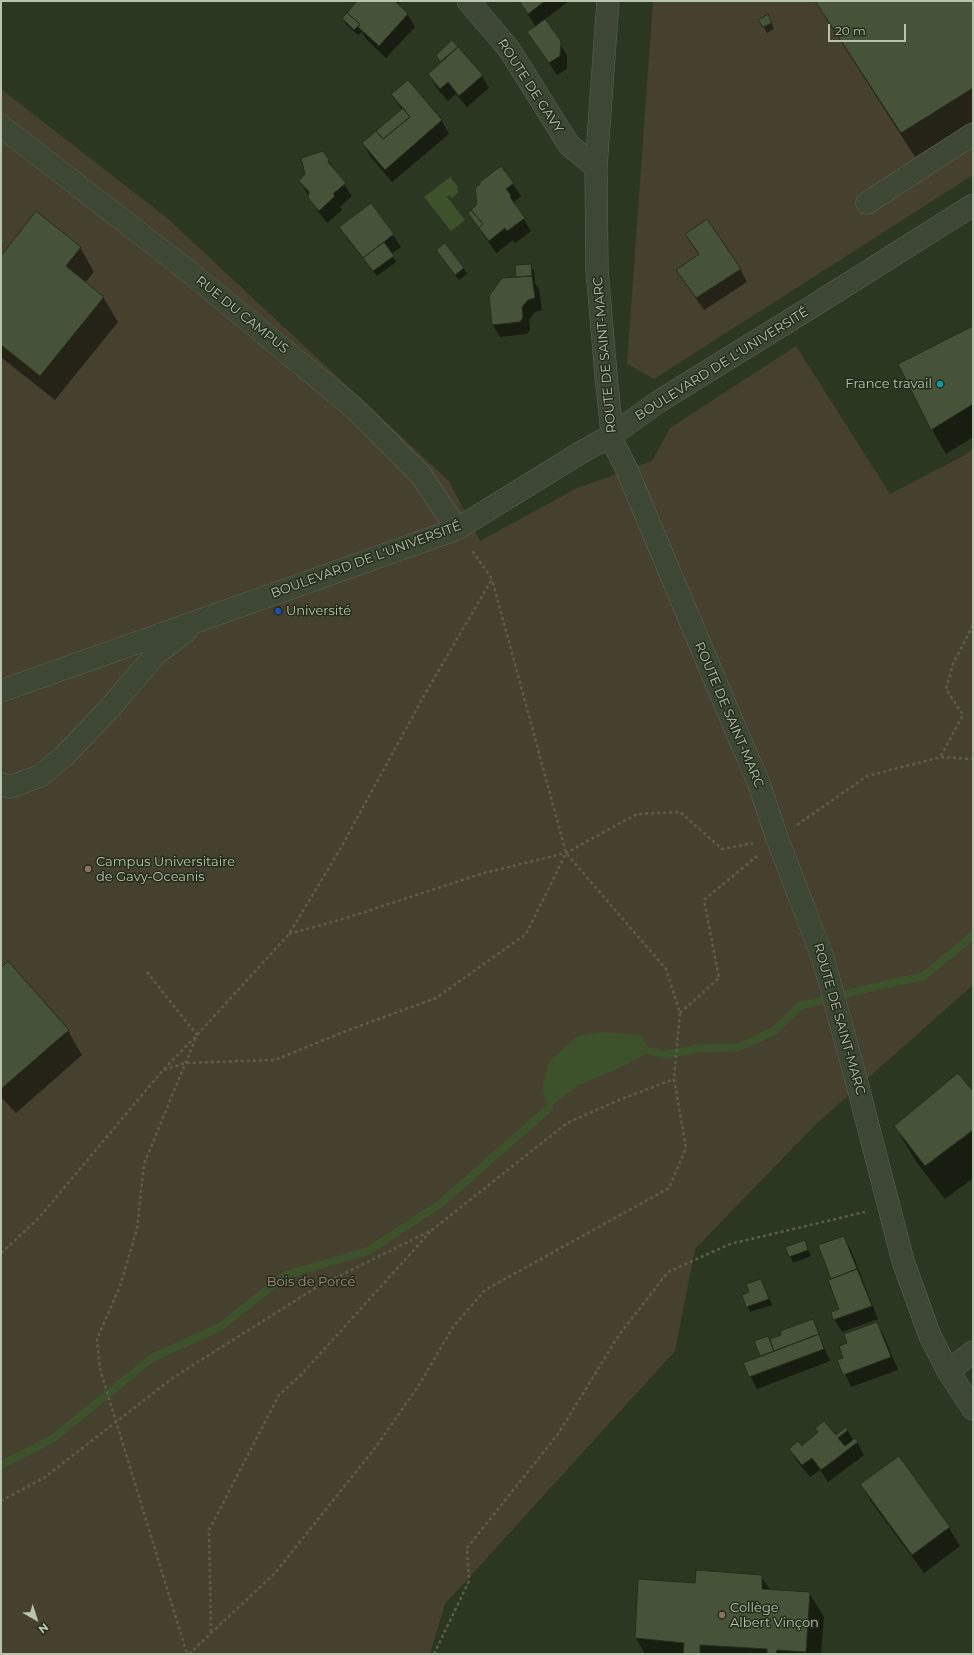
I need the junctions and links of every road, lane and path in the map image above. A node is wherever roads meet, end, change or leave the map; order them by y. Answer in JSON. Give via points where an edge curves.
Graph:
{"nodes":[{"id":1,"x":468,"y":1,"type":"edge"},
{"id":2,"x":608,"y":1,"type":"edge"},
{"id":3,"x":1,"y":126,"type":"edge"},
{"id":4,"x":973,"y":134,"type":"edge"},
{"id":5,"x":596,"y":167,"type":"junction"},
{"id":6,"x":867,"y":203,"type":"dead end"},
{"id":7,"x":973,"y":205,"type":"edge"},
{"id":8,"x":612,"y":436,"type":"junction"},
{"id":9,"x":457,"y":529,"type":"junction"},
{"id":10,"x":492,"y":579,"type":"junction"},
{"id":11,"x":199,"y":620,"type":"junction"},
{"id":12,"x":973,"y":625,"type":"edge"},
{"id":13,"x":1,"y":691,"type":"edge"},
{"id":14,"x":941,"y":757,"type":"junction"},
{"id":15,"x":973,"y":759,"type":"edge"},
{"id":16,"x":1,"y":784,"type":"edge"},
{"id":17,"x":777,"y":838,"type":"junction"},
{"id":18,"x":566,"y":853,"type":"junction"},
{"id":19,"x":289,"y":934,"type":"junction"},
{"id":20,"x":147,"y":972,"type":"dead end"},
{"id":21,"x":680,"y":1012,"type":"junction"},
{"id":22,"x":197,"y":1035,"type":"junction"},
{"id":23,"x":185,"y":1063,"type":"junction"},
{"id":24,"x":163,"y":1070,"type":"junction"},
{"id":25,"x":674,"y":1079,"type":"junction"},
{"id":26,"x":889,"y":1206,"type":"junction"},
{"id":27,"x":432,"y":1230,"type":"junction"},
{"id":28,"x":1,"y":1253,"type":"edge"},
{"id":29,"x":973,"y":1352,"type":"edge"},
{"id":30,"x":948,"y":1372,"type":"junction"},
{"id":31,"x":973,"y":1410,"type":"edge"},
{"id":32,"x":117,"y":1420,"type":"junction"},
{"id":33,"x":1,"y":1500,"type":"edge"},
{"id":34,"x":211,"y":1633,"type":"junction"},
{"id":35,"x":188,"y":1654,"type":"edge"},
{"id":36,"x":434,"y":1654,"type":"edge"}],
"edges":[{"from":1,"to":5,"type":"street","name":"ROUTE DE GAVY","via":[[509,49],[569,145]]},
{"from":2,"to":5,"type":"street","name":"ROUTE DE SAINT-MARC"},
{"from":3,"to":9,"type":"street","name":"RUE DU CAMPUS","via":[[187,270],[353,407],[421,475]]},
{"from":4,"to":6,"type":"street"},
{"from":5,"to":8,"type":"street","name":"ROUTE DE SAINT-MARC","via":[[597,270]]},
{"from":7,"to":8,"type":"street","name":"BOULEVARD DE L'UNIVERSITÉ","via":[[658,402]]},
{"from":8,"to":9,"type":"street","name":"BOULEVARD DE L'UNIVERSITÉ"},
{"from":8,"to":17,"type":"street","name":"ROUTE DE SAINT-MARC","via":[[758,781]]},
{"from":9,"to":10,"type":"path"},
{"from":9,"to":11,"type":"street","name":"BOULEVARD DE L'UNIVERSITÉ"},
{"from":10,"to":18,"type":"path"},
{"from":10,"to":19,"type":"path"},
{"from":11,"to":13,"type":"street","name":"BOULEVARD DE L'UNIVERSITÉ"},
{"from":11,"to":16,"type":"street","name":"BOULEVARD DE L'UNIVERSITÉ","via":[[158,653],[64,756],[40,776],[10,787]]},
{"from":12,"to":14,"type":"path","via":[[953,664],[946,689],[963,715]]},
{"from":14,"to":15,"type":"path"},
{"from":14,"to":17,"type":"path","via":[[867,776]]},
{"from":17,"to":18,"type":"path","via":[[722,849],[680,812],[637,814]]},
{"from":17,"to":21,"type":"path","via":[[704,900],[719,978]]},
{"from":17,"to":26,"type":"street","name":"ROUTE DE SAINT-MARC","via":[[826,967]]},
{"from":18,"to":19,"type":"path","via":[[484,873]]},
{"from":18,"to":21,"type":"path","via":[[666,969]]},
{"from":18,"to":23,"type":"path","via":[[526,934],[436,998],[275,1060]]},
{"from":19,"to":22,"type":"path"},
{"from":20,"to":22,"type":"path"},
{"from":21,"to":25,"type":"path"},
{"from":22,"to":23,"type":"path"},
{"from":22,"to":24,"type":"path"},
{"from":23,"to":24,"type":"path"},
{"from":23,"to":32,"type":"path","via":[[144,1164],[137,1229],[120,1286],[97,1339],[100,1369]]},
{"from":24,"to":28,"type":"path","via":[[37,1220]]},
{"from":25,"to":27,"type":"path","via":[[567,1123]]},
{"from":25,"to":34,"type":"path","via":[[686,1148],[669,1188],[485,1290],[453,1326],[419,1385],[375,1448],[275,1573]]},
{"from":26,"to":30,"type":"street","name":"ROUTE DE SAINT-MARC","via":[[909,1279],[930,1336]]},
{"from":26,"to":36,"type":"path","via":[[730,1244],[668,1272],[619,1335],[558,1434],[467,1548],[469,1581]]},
{"from":27,"to":32,"type":"path","via":[[317,1286],[174,1377]]},
{"from":27,"to":34,"type":"path","via":[[301,1375],[279,1395],[209,1530]]},
{"from":29,"to":30,"type":"street"},
{"from":30,"to":31,"type":"street","name":"ROUTE DE SAINT-MARC"},
{"from":32,"to":33,"type":"path","via":[[45,1477]]},
{"from":32,"to":35,"type":"path"},
{"from":34,"to":35,"type":"path"}]}
